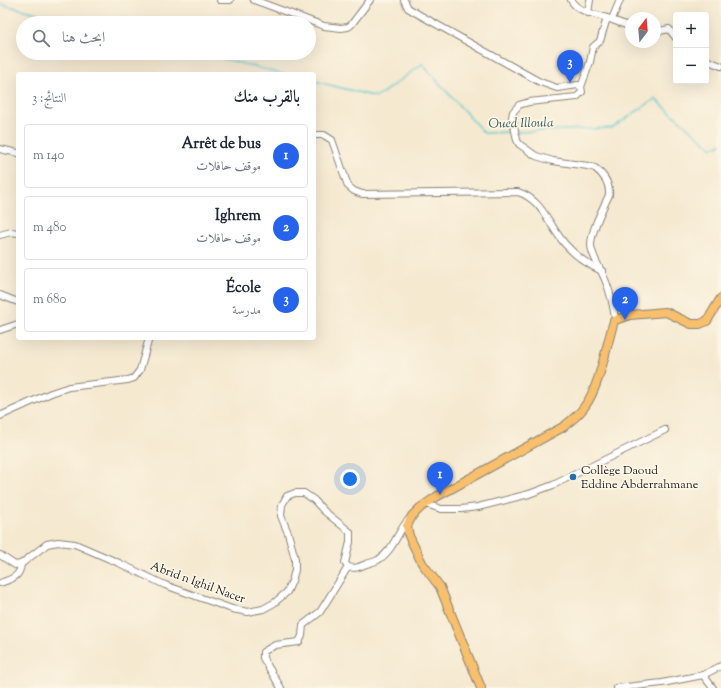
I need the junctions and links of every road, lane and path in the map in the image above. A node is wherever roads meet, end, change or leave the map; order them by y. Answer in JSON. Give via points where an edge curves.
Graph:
{"nodes":[{"id":1,"x":220,"y":0,"type":"edge"},
{"id":2,"x":230,"y":0,"type":"edge"},
{"id":3,"x":254,"y":0,"type":"edge"},
{"id":4,"x":370,"y":0,"type":"edge"},
{"id":5,"x":404,"y":0,"type":"edge"},
{"id":6,"x":571,"y":0,"type":"edge"},
{"id":7,"x":590,"y":0,"type":"edge"},
{"id":8,"x":620,"y":0,"type":"edge"},
{"id":9,"x":588,"y":13,"type":"junction"},
{"id":10,"x":297,"y":16,"type":"edge"},
{"id":11,"x":610,"y":19,"type":"junction"},
{"id":12,"x":316,"y":23,"type":"edge"},
{"id":13,"x":625,"y":24,"type":"edge"},
{"id":14,"x":661,"y":31,"type":"edge"},
{"id":15,"x":673,"y":34,"type":"edge"},
{"id":16,"x":709,"y":61,"type":"edge"},
{"id":17,"x":721,"y":66,"type":"edge"},
{"id":18,"x":581,"y":87,"type":"junction"},
{"id":19,"x":316,"y":136,"type":"edge"},
{"id":20,"x":0,"y":149,"type":"edge"},
{"id":21,"x":16,"y":153,"type":"edge"},
{"id":22,"x":16,"y":233,"type":"edge"},
{"id":23,"x":0,"y":235,"type":"edge"},
{"id":24,"x":602,"y":272,"type":"junction"},
{"id":25,"x":0,"y":295,"type":"edge"},
{"id":26,"x":721,"y":298,"type":"edge"},
{"id":27,"x":16,"y":301,"type":"edge"},
{"id":28,"x":616,"y":319,"type":"junction"},
{"id":29,"x":16,"y":325,"type":"edge"},
{"id":30,"x":0,"y":330,"type":"edge"},
{"id":31,"x":148,"y":340,"type":"edge"},
{"id":32,"x":0,"y":416,"type":"edge"},
{"id":33,"x":665,"y":430,"type":"dead end"},
{"id":34,"x":426,"y":504,"type":"junction"},
{"id":35,"x":412,"y":516,"type":"junction"},
{"id":36,"x":0,"y":555,"type":"edge"},
{"id":37,"x":21,"y":564,"type":"junction"},
{"id":38,"x":348,"y":567,"type":"junction"},
{"id":39,"x":0,"y":583,"type":"edge"},
{"id":40,"x":721,"y":666,"type":"edge"},
{"id":41,"x":703,"y":675,"type":"junction"},
{"id":42,"x":281,"y":688,"type":"edge"},
{"id":43,"x":481,"y":688,"type":"edge"},
{"id":44,"x":617,"y":688,"type":"edge"},
{"id":45,"x":713,"y":688,"type":"edge"}],
"edges":[{"from":1,"to":2,"type":"street"},
{"from":3,"to":10,"type":"street"},
{"from":4,"to":12,"type":"street","via":[[348,27]]},
{"from":5,"to":18,"type":"street","via":[[408,8],[540,82],[557,88],[578,85]]},
{"from":6,"to":9,"type":"street"},
{"from":7,"to":9,"type":"street"},
{"from":8,"to":11,"type":"street"},
{"from":9,"to":11,"type":"street"},
{"from":11,"to":13,"type":"street"},
{"from":11,"to":18,"type":"street","via":[[600,41],[593,47]]},
{"from":14,"to":15,"type":"street","via":[[669,29]]},
{"from":16,"to":17,"type":"street"},
{"from":18,"to":24,"type":"street","via":[[582,92],[577,97],[519,105],[512,117],[516,140],[536,156],[588,166],[602,174],[610,188],[609,195],[591,243]]},
{"from":19,"to":24,"type":"street","via":[[332,140],[348,186],[362,194],[526,194],[539,205],[564,243],[583,261]]},
{"from":20,"to":21,"type":"street"},
{"from":22,"to":23,"type":"street"},
{"from":24,"to":28,"type":"street"},
{"from":25,"to":27,"type":"street"},
{"from":26,"to":28,"type":"main road","via":[[707,321],[700,324],[691,324],[666,312],[630,315]]},
{"from":28,"to":34,"type":"main road","via":[[595,387],[586,406],[578,415],[563,427]]},
{"from":29,"to":30,"type":"street"},
{"from":31,"to":32,"type":"street","via":[[140,370],[134,378],[69,387]]},
{"from":33,"to":34,"type":"street","via":[[553,485],[529,494],[461,509],[441,509]]},
{"from":34,"to":35,"type":"main road"},
{"from":35,"to":38,"type":"street","via":[[385,555],[377,561],[355,569]]},
{"from":35,"to":43,"type":"main road","via":[[407,526],[409,536],[422,563],[440,587]]},
{"from":36,"to":37,"type":"street","via":[[15,564]]},
{"from":37,"to":38,"type":"street","name":"Abrid n Ighil Nacer","via":[[47,544],[74,544],[165,585],[232,609],[248,612],[263,609],[287,592],[292,581],[295,559],[281,516],[282,505],[287,496],[304,493],[350,532],[345,562]]},
{"from":37,"to":39,"type":"street","via":[[19,574]]},
{"from":38,"to":42,"type":"street","via":[[320,612],[303,625],[299,642],[274,645],[263,652],[263,658]]},
{"from":40,"to":41,"type":"street"},
{"from":41,"to":44,"type":"street"},
{"from":41,"to":45,"type":"street"}]}
